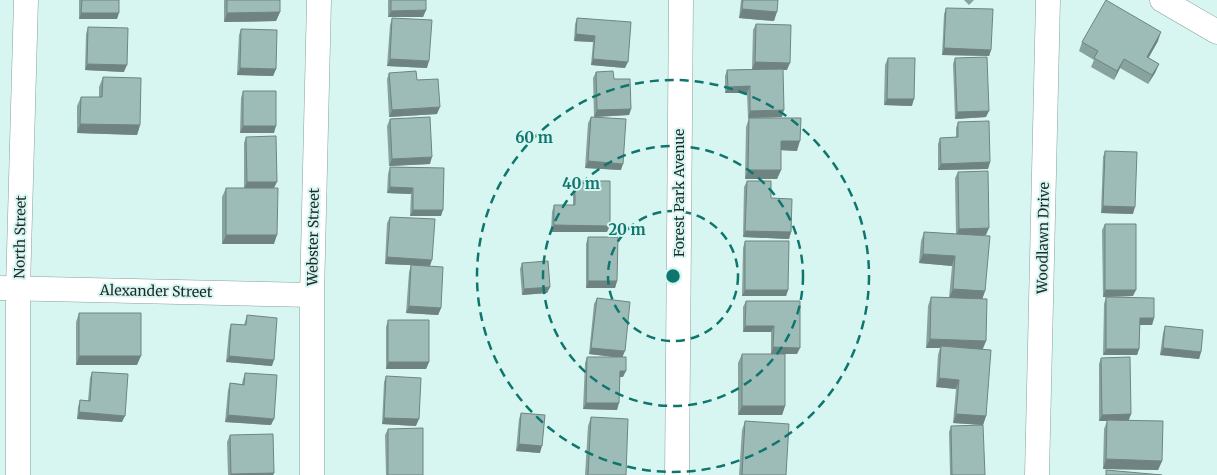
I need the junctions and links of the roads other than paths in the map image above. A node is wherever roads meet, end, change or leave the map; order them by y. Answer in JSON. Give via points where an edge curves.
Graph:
{"nodes":[{"id":1,"x":26,"y":0,"type":"edge"},
{"id":2,"x":318,"y":0,"type":"edge"},
{"id":3,"x":681,"y":0,"type":"edge"},
{"id":4,"x":1048,"y":0,"type":"edge"},
{"id":5,"x":1162,"y":0,"type":"edge"},
{"id":6,"x":1217,"y":32,"type":"edge"},
{"id":7,"x":9,"y":288,"type":"edge"},
{"id":8,"x":312,"y":295,"type":"junction"},
{"id":9,"x":18,"y":475,"type":"edge"},
{"id":10,"x":312,"y":475,"type":"edge"},
{"id":11,"x":677,"y":475,"type":"edge"},
{"id":12,"x":1037,"y":475,"type":"edge"}],
"edges":[{"from":1,"to":7,"type":"street","name":"North Street"},
{"from":2,"to":8,"type":"street","name":"Webster Street"},
{"from":3,"to":11,"type":"street","name":"Forest Park Avenue"},
{"from":4,"to":12,"type":"street","name":"Woodlawn Drive"},
{"from":5,"to":6,"type":"street"},
{"from":7,"to":8,"type":"street","name":"Alexander Street"},
{"from":7,"to":9,"type":"street","name":"North Street"},
{"from":8,"to":10,"type":"street","name":"Webster Street"}]}
